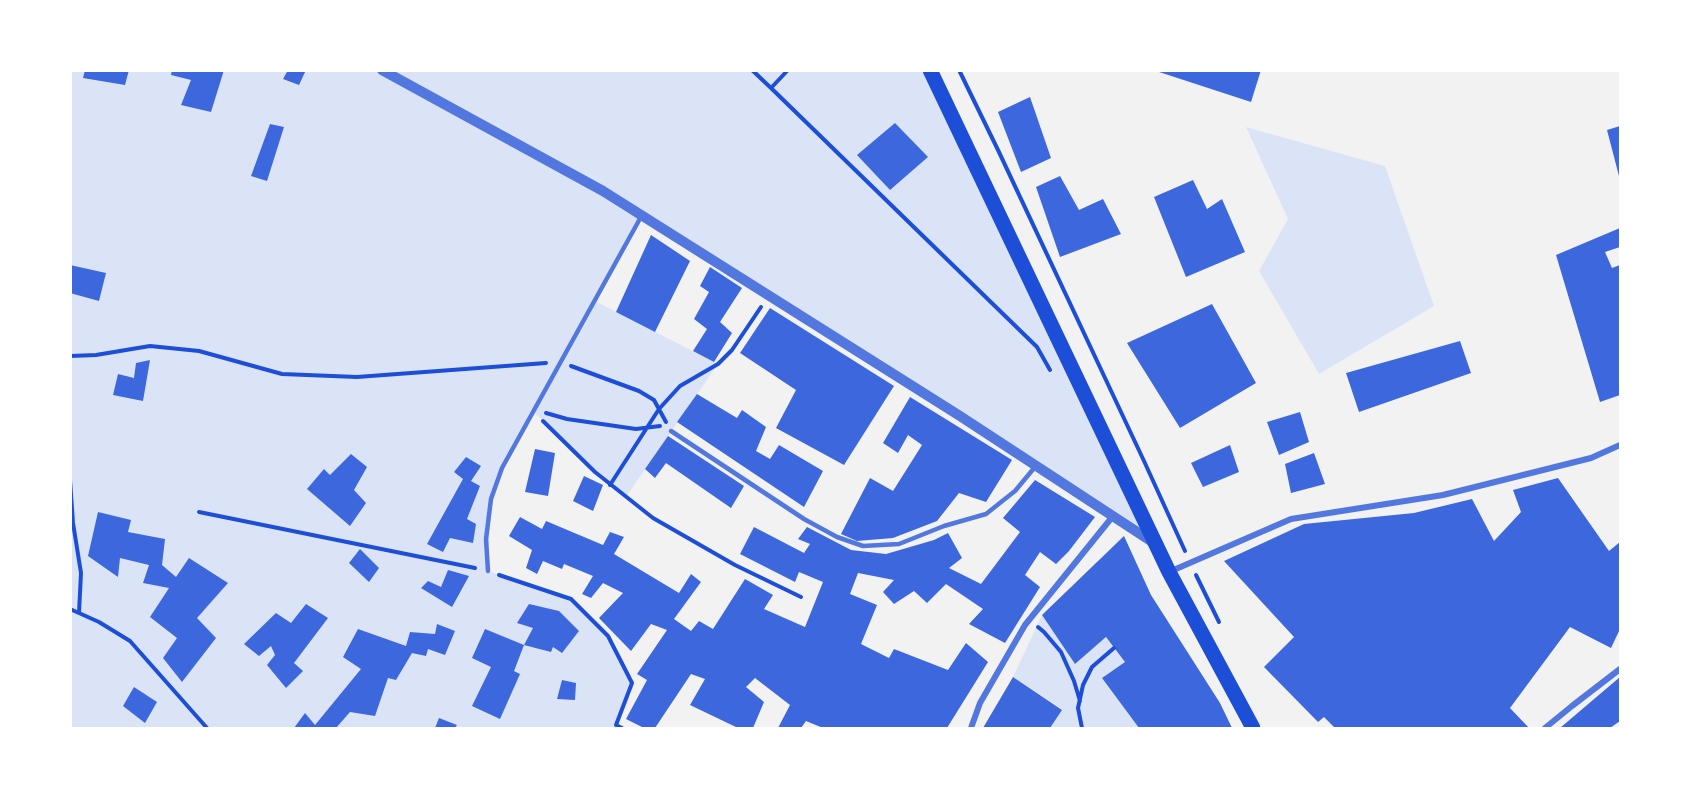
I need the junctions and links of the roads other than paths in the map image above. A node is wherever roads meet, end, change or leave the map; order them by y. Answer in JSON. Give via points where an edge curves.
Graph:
{"nodes":[{"id":1,"x":382,"y":70,"type":"edge"},
{"id":2,"x":930,"y":70,"type":"edge"},
{"id":3,"x":642,"y":215,"type":"junction"},
{"id":4,"x":671,"y":431,"type":"road end"},
{"id":5,"x":1620,"y":446,"type":"edge"},
{"id":6,"x":1036,"y":466,"type":"junction"},
{"id":7,"x":1113,"y":516,"type":"junction"},
{"id":8,"x":1155,"y":543,"type":"junction"},
{"id":9,"x":488,"y":571,"type":"road end"},
{"id":10,"x":1169,"y":572,"type":"junction"},
{"id":11,"x":1620,"y":669,"type":"edge"},
{"id":12,"x":971,"y":729,"type":"edge"},
{"id":13,"x":1253,"y":729,"type":"edge"},
{"id":14,"x":1545,"y":729,"type":"edge"}],
"edges":[{"from":1,"to":3,"type":"street"},
{"from":2,"to":8,"type":"main road"},
{"from":3,"to":6,"type":"street"},
{"from":3,"to":9,"type":"lane","via":[[502,468],[491,499],[486,539]]},
{"from":4,"to":6,"type":"lane","via":[[804,519],[863,546],[899,544],[986,514],[1015,491]]},
{"from":5,"to":10,"type":"street","via":[[1591,458],[1443,495],[1291,519]]},
{"from":6,"to":7,"type":"street"},
{"from":7,"to":8,"type":"street"},
{"from":7,"to":12,"type":"street","via":[[1025,625],[980,703]]},
{"from":8,"to":10,"type":"main road"},
{"from":10,"to":13,"type":"main road"},
{"from":11,"to":14,"type":"street"}]}
